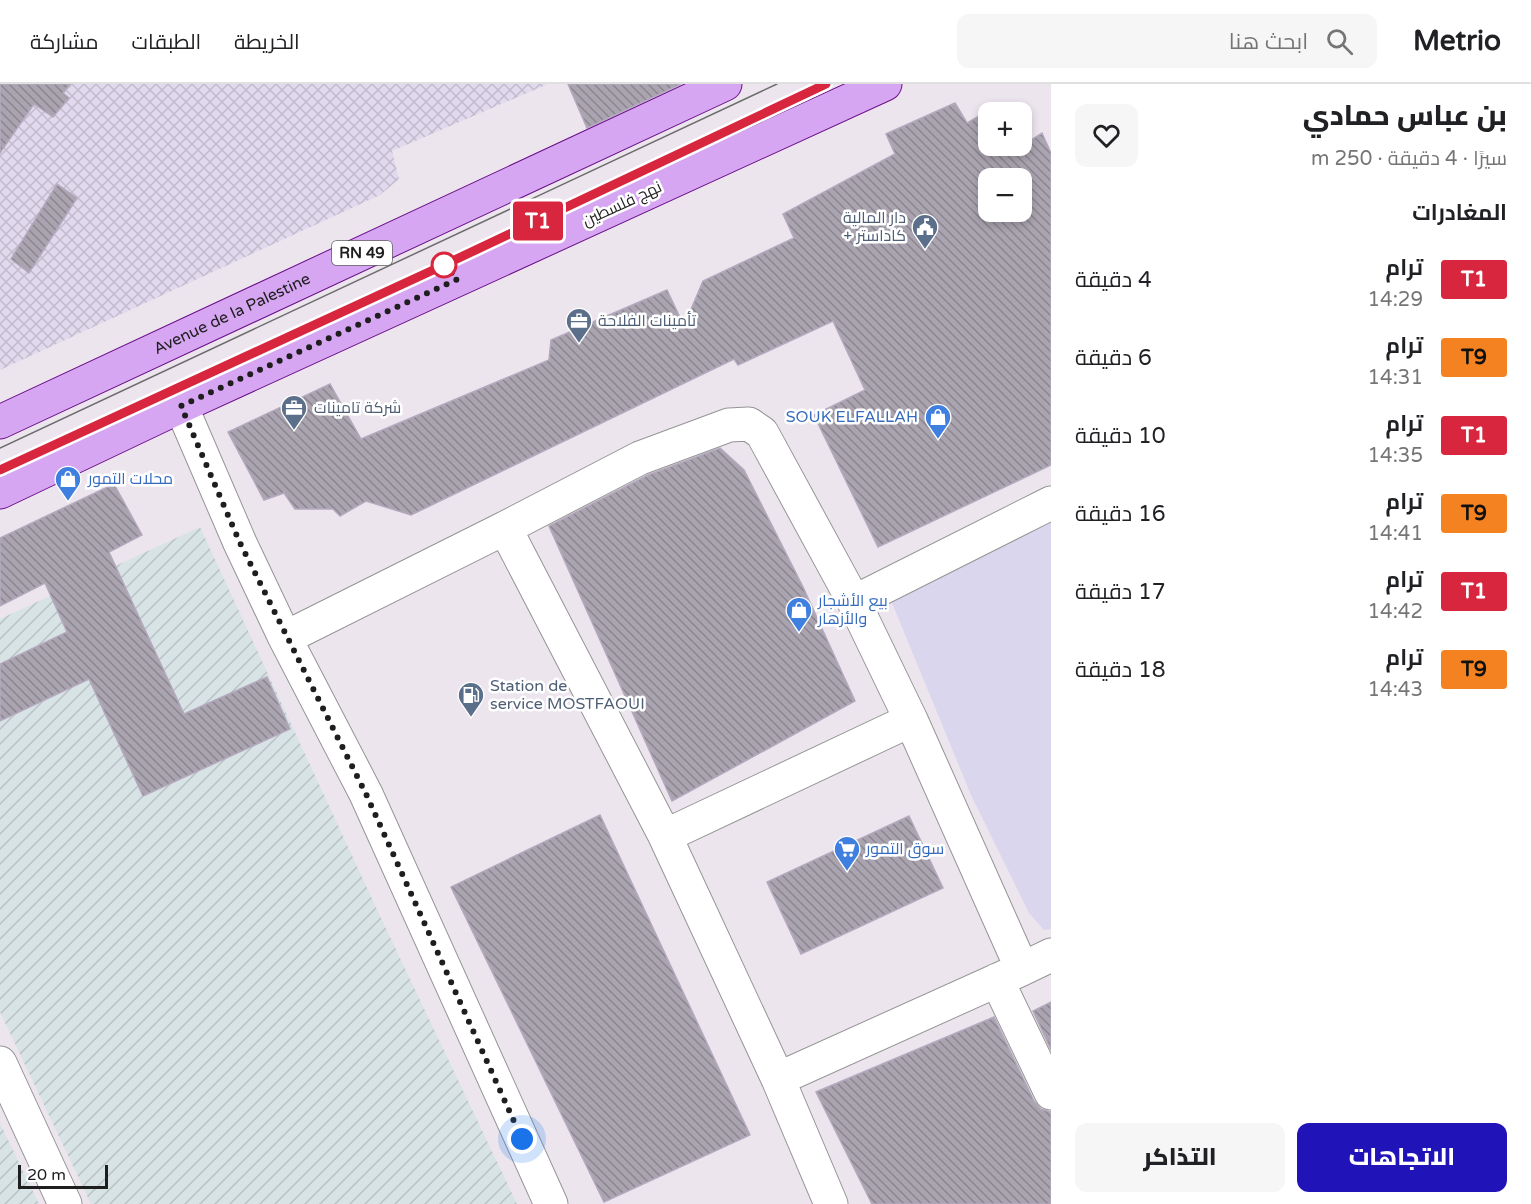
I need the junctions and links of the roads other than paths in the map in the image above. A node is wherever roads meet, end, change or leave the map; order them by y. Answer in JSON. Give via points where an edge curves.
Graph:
{"nodes":[{"id":1,"x":725,"y":84,"type":"edge"},
{"id":2,"x":885,"y":84,"type":"edge"},
{"id":3,"x":181,"y":406,"type":"junction"},
{"id":4,"x":0,"y":422,"type":"edge"},
{"id":5,"x":0,"y":492,"type":"edge"},
{"id":6,"x":1051,"y":503,"type":"edge"},
{"id":7,"x":505,"y":528,"type":"junction"},
{"id":8,"x":854,"y":602,"type":"junction"},
{"id":9,"x":285,"y":638,"type":"junction"},
{"id":10,"x":911,"y":720,"type":"junction"},
{"id":11,"x":665,"y":836,"type":"junction"},
{"id":12,"x":1023,"y":968,"type":"edge"},
{"id":13,"x":0,"y":1064,"type":"edge"},
{"id":14,"x":778,"y":1079,"type":"junction"},
{"id":15,"x":1051,"y":1093,"type":"edge"},
{"id":16,"x":65,"y":1204,"type":"edge"},
{"id":17,"x":551,"y":1204,"type":"edge"},
{"id":18,"x":831,"y":1204,"type":"edge"}],
"edges":[{"from":1,"to":4,"type":"main road","name":"Avenue de la Palestine","number":"RN 49"},
{"from":2,"to":3,"type":"main road","name":"نهج فلسطين"},
{"from":3,"to":5,"type":"main road","name":"نهج فلسطين"},
{"from":3,"to":9,"type":"street"},
{"from":6,"to":8,"type":"street"},
{"from":7,"to":8,"type":"street","via":[[640,458],[729,425],[749,424],[762,433]]},
{"from":7,"to":9,"type":"street"},
{"from":7,"to":11,"type":"street"},
{"from":8,"to":10,"type":"street"},
{"from":9,"to":17,"type":"street","via":[[366,794]]},
{"from":10,"to":11,"type":"street"},
{"from":10,"to":12,"type":"street"},
{"from":11,"to":14,"type":"street"},
{"from":12,"to":14,"type":"street"},
{"from":12,"to":15,"type":"street"},
{"from":13,"to":16,"type":"street"},
{"from":14,"to":18,"type":"street"}]}
